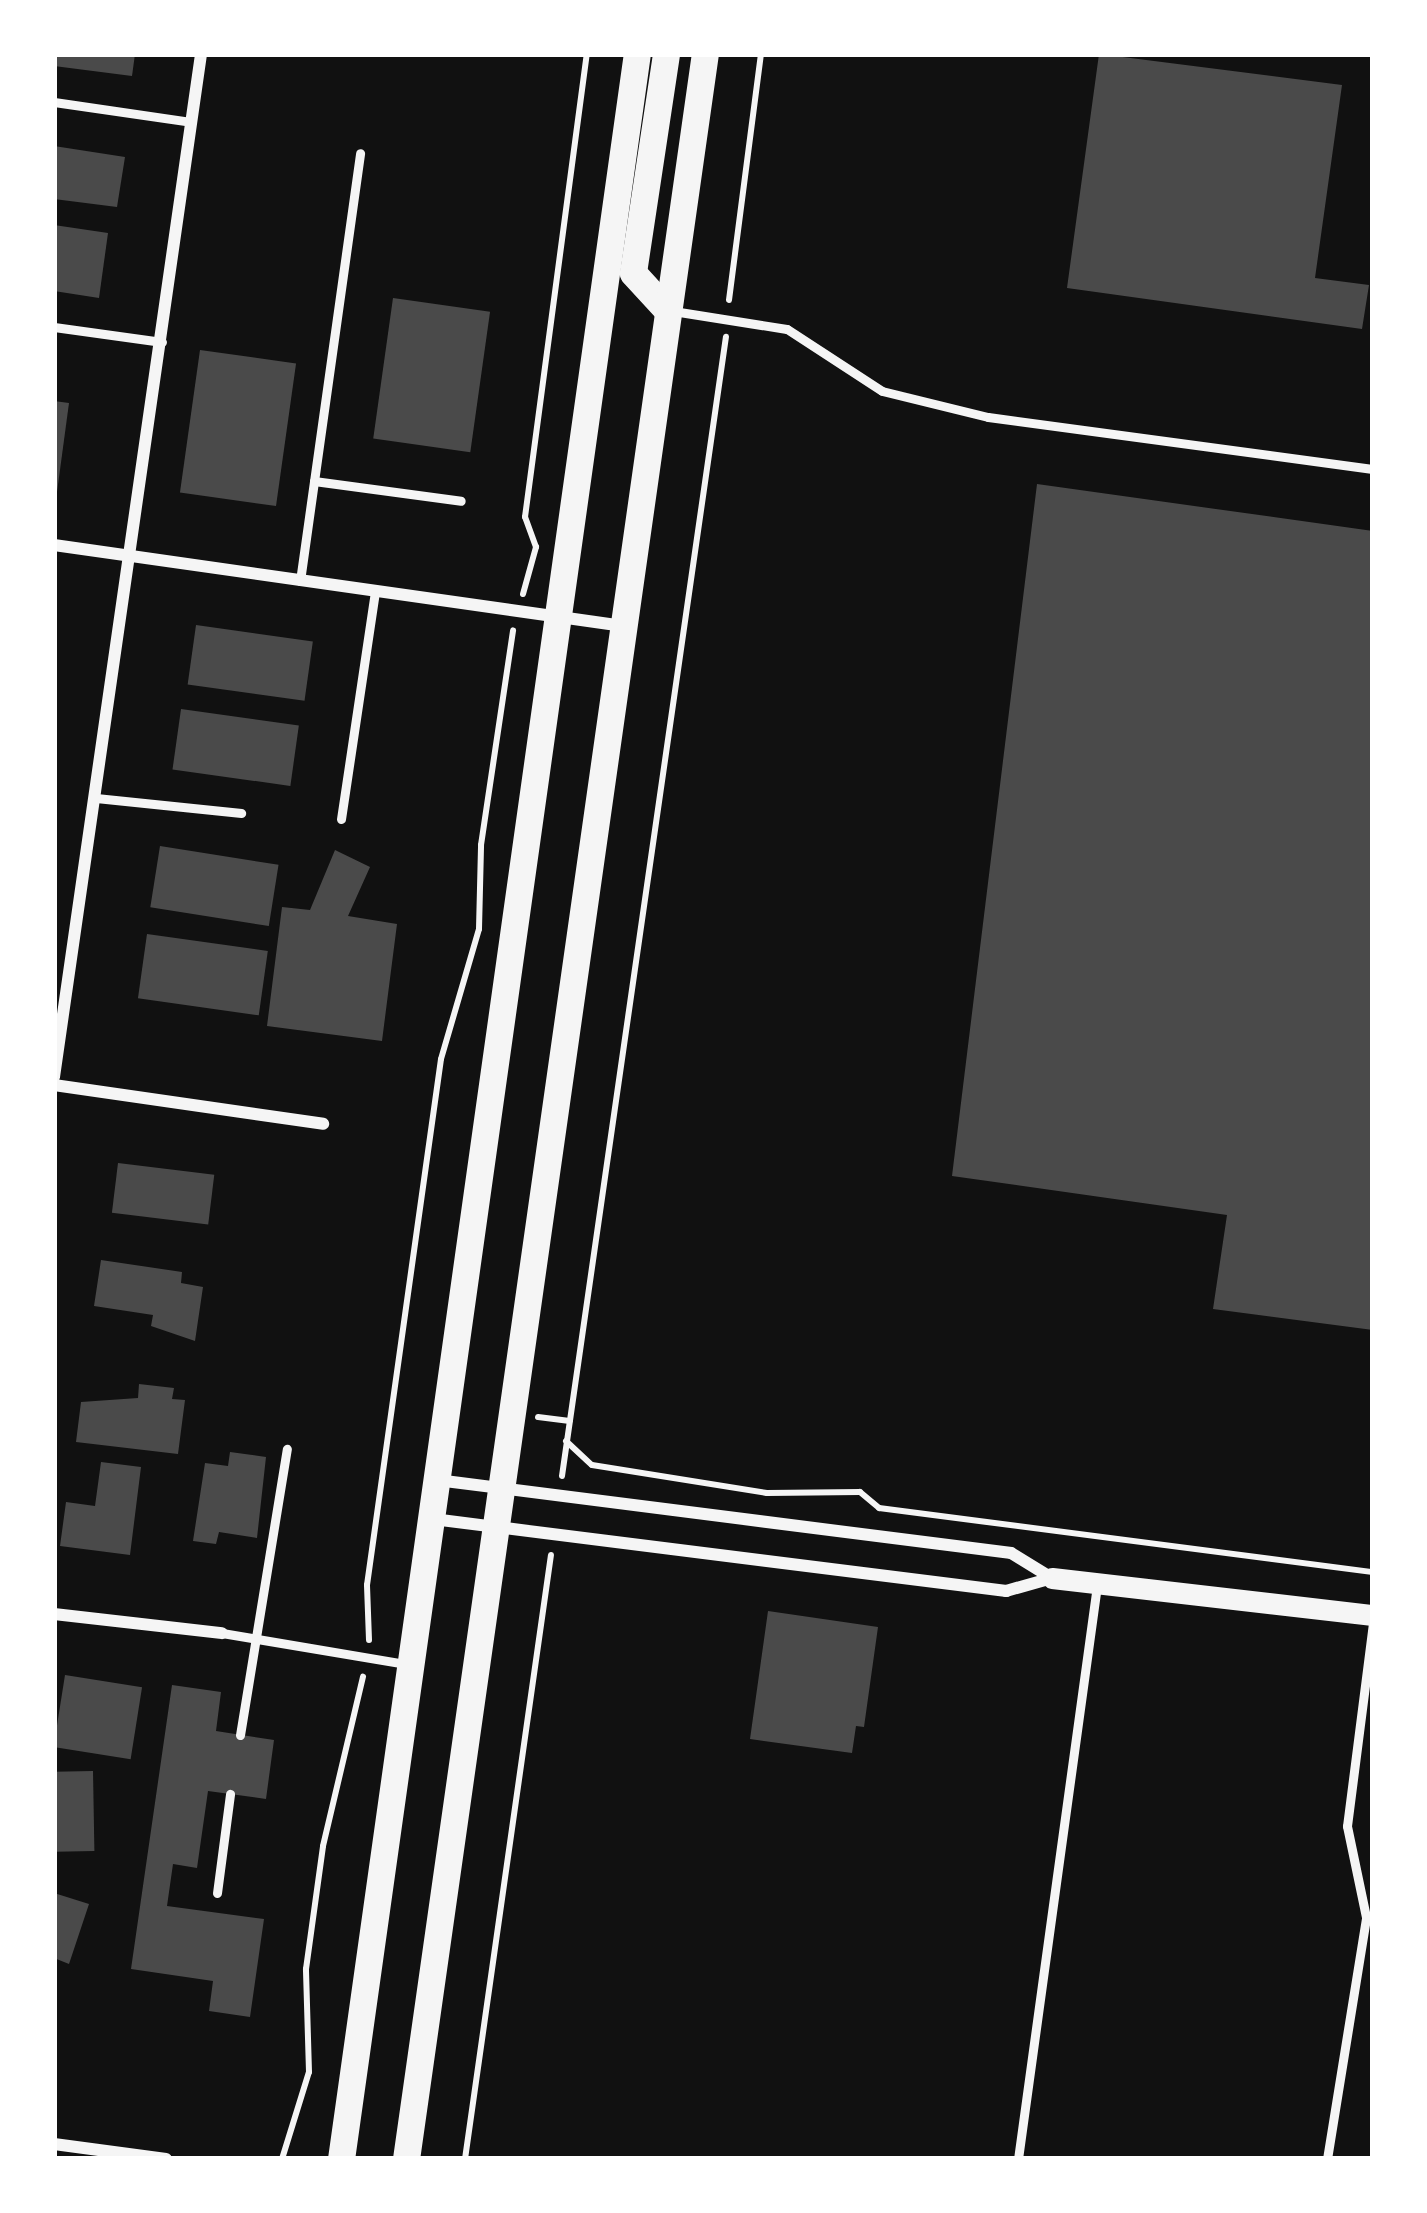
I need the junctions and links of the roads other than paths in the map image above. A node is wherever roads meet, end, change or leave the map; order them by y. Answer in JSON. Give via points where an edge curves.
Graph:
{"nodes":[{"id":1,"x":201,"y":54,"type":"edge"},
{"id":2,"x":637,"y":54,"type":"edge"},
{"id":3,"x":666,"y":54,"type":"edge"},
{"id":4,"x":705,"y":54,"type":"edge"},
{"id":5,"x":54,"y":101,"type":"edge"},
{"id":6,"x":191,"y":122,"type":"junction"},
{"id":7,"x":361,"y":153,"type":"dead end"},
{"id":8,"x":667,"y":310,"type":"junction"},
{"id":9,"x":54,"y":327,"type":"edge"},
{"id":10,"x":162,"y":342,"type":"junction"},
{"id":11,"x":1373,"y":470,"type":"edge"},
{"id":12,"x":314,"y":481,"type":"junction"},
{"id":13,"x":461,"y":501,"type":"dead end"},
{"id":14,"x":54,"y":545,"type":"edge"},
{"id":15,"x":132,"y":557,"type":"junction"},
{"id":16,"x":300,"y":581,"type":"junction"},
{"id":17,"x":375,"y":591,"type":"junction"},
{"id":18,"x":559,"y":617,"type":"junction"},
{"id":19,"x":624,"y":626,"type":"junction"},
{"id":20,"x":96,"y":798,"type":"junction"},
{"id":21,"x":241,"y":814,"type":"dead end"},
{"id":22,"x":341,"y":819,"type":"dead end"},
{"id":23,"x":54,"y":1081,"type":"edge"},
{"id":24,"x":323,"y":1124,"type":"dead end"},
{"id":25,"x":287,"y":1449,"type":"dead end"},
{"id":26,"x":437,"y":1480,"type":"junction"},
{"id":27,"x":503,"y":1490,"type":"junction"},
{"id":28,"x":431,"y":1519,"type":"junction"},
{"id":29,"x":498,"y":1528,"type":"junction"},
{"id":30,"x":1052,"y":1578,"type":"junction"},
{"id":31,"x":1097,"y":1585,"type":"junction"},
{"id":32,"x":54,"y":1614,"type":"edge"},
{"id":33,"x":1373,"y":1618,"type":"edge"},
{"id":34,"x":222,"y":1633,"type":"joint"},
{"id":35,"x":260,"y":1640,"type":"junction"},
{"id":36,"x":411,"y":1665,"type":"junction"},
{"id":37,"x":240,"y":1735,"type":"dead end"},
{"id":38,"x":230,"y":1794,"type":"dead end"},
{"id":39,"x":217,"y":1892,"type":"dead end"},
{"id":40,"x":54,"y":2144,"type":"edge"},
{"id":41,"x":166,"y":2159,"type":"edge"},
{"id":42,"x":341,"y":2159,"type":"edge"},
{"id":43,"x":406,"y":2159,"type":"edge"},
{"id":44,"x":1018,"y":2159,"type":"edge"},
{"id":45,"x":1327,"y":2159,"type":"edge"}],
"edges":[{"from":1,"to":6,"type":"street"},
{"from":2,"to":18,"type":"main road"},
{"from":3,"to":8,"type":"main road","via":[[633,273]]},
{"from":4,"to":8,"type":"main road"},
{"from":5,"to":6,"type":"lane"},
{"from":6,"to":10,"type":"street"},
{"from":7,"to":12,"type":"lane"},
{"from":8,"to":11,"type":"lane","via":[[787,329],[882,391],[988,417]]},
{"from":8,"to":19,"type":"main road"},
{"from":9,"to":10,"type":"lane"},
{"from":10,"to":15,"type":"street"},
{"from":12,"to":13,"type":"lane"},
{"from":12,"to":16,"type":"lane"},
{"from":14,"to":15,"type":"street"},
{"from":15,"to":16,"type":"street"},
{"from":15,"to":20,"type":"street"},
{"from":16,"to":17,"type":"street"},
{"from":17,"to":18,"type":"street"},
{"from":17,"to":22,"type":"lane"},
{"from":18,"to":19,"type":"street"},
{"from":18,"to":26,"type":"main road"},
{"from":19,"to":27,"type":"main road"},
{"from":20,"to":21,"type":"lane"},
{"from":20,"to":23,"type":"street"},
{"from":23,"to":24,"type":"street"},
{"from":25,"to":35,"type":"lane"},
{"from":26,"to":27,"type":"street"},
{"from":26,"to":28,"type":"main road"},
{"from":27,"to":29,"type":"main road"},
{"from":27,"to":30,"type":"street","via":[[1011,1553]]},
{"from":28,"to":29,"type":"street"},
{"from":28,"to":36,"type":"main road"},
{"from":29,"to":30,"type":"street","via":[[1006,1592]]},
{"from":29,"to":43,"type":"main road"},
{"from":30,"to":31,"type":"street"},
{"from":31,"to":33,"type":"street"},
{"from":31,"to":44,"type":"lane"},
{"from":32,"to":34,"type":"street"},
{"from":33,"to":45,"type":"lane","via":[[1347,1826],[1366,1917]]},
{"from":34,"to":35,"type":"lane"},
{"from":35,"to":36,"type":"lane"},
{"from":35,"to":37,"type":"lane"},
{"from":36,"to":42,"type":"main road"},
{"from":38,"to":39,"type":"lane"},
{"from":40,"to":41,"type":"street"}]}
